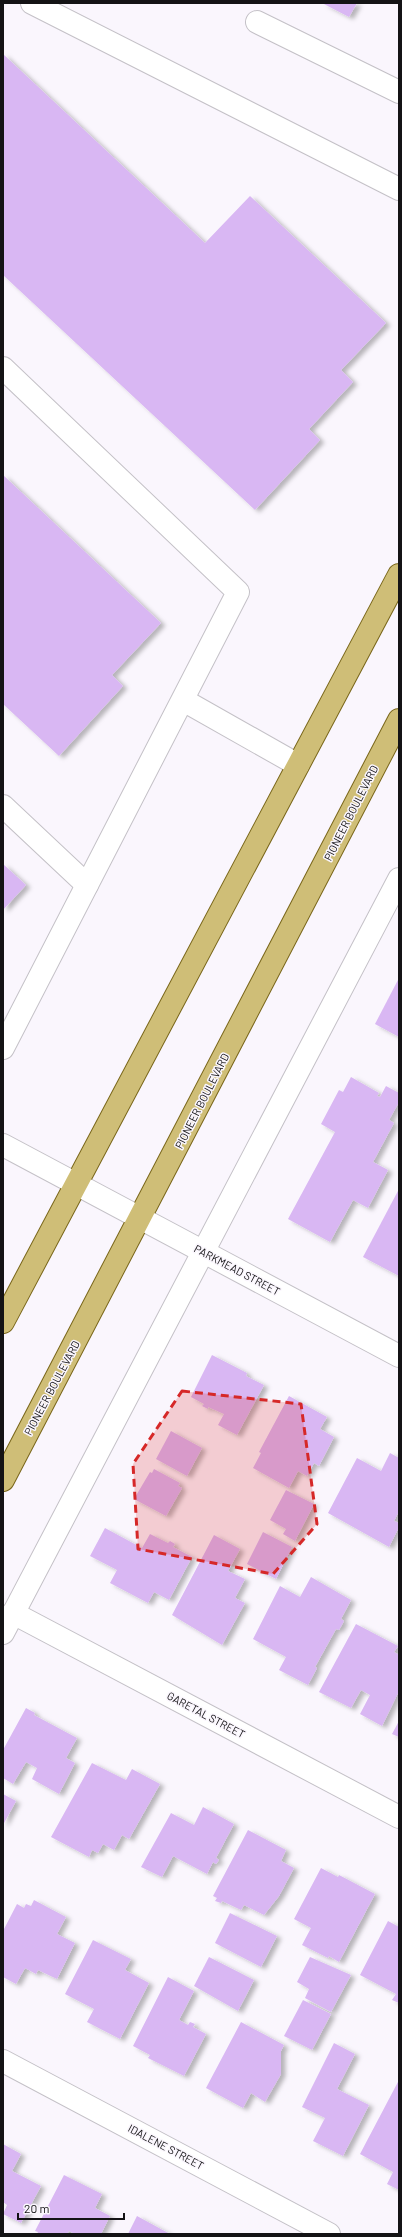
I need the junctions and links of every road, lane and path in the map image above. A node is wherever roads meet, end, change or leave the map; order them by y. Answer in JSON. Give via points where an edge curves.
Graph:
{"nodes":[{"id":1,"x":32,"y":3,"type":"edge"},
{"id":2,"x":257,"y":22,"type":"dead end"},
{"id":3,"x":399,"y":92,"type":"edge"},
{"id":4,"x":399,"y":189,"type":"edge"},
{"id":5,"x":3,"y":368,"type":"edge"},
{"id":6,"x":399,"y":575,"type":"edge"},
{"id":7,"x":183,"y":700,"type":"junction"},
{"id":8,"x":399,"y":720,"type":"edge"},
{"id":9,"x":298,"y":765,"type":"junction"},
{"id":10,"x":3,"y":806,"type":"edge"},
{"id":11,"x":399,"y":879,"type":"edge"},
{"id":12,"x":87,"y":885,"type":"junction"},
{"id":13,"x":3,"y":1048,"type":"edge"},
{"id":14,"x":3,"y":1145,"type":"edge"},
{"id":15,"x":75,"y":1183,"type":"junction"},
{"id":16,"x":140,"y":1219,"type":"junction"},
{"id":17,"x":203,"y":1252,"type":"junction"},
{"id":18,"x":3,"y":1322,"type":"edge"},
{"id":19,"x":399,"y":1356,"type":"edge"},
{"id":20,"x":3,"y":1480,"type":"edge"},
{"id":21,"x":14,"y":1613,"type":"junction"},
{"id":22,"x":3,"y":1633,"type":"edge"},
{"id":23,"x":399,"y":1817,"type":"edge"},
{"id":24,"x":3,"y":2061,"type":"edge"},
{"id":25,"x":329,"y":2234,"type":"edge"}],
"edges":[{"from":1,"to":4,"type":"street"},
{"from":2,"to":3,"type":"street"},
{"from":5,"to":7,"type":"street","via":[[238,592]]},
{"from":6,"to":9,"type":"main road"},
{"from":7,"to":9,"type":"street"},
{"from":7,"to":12,"type":"street"},
{"from":8,"to":16,"type":"main road","name":"PIONEER BOULEVARD"},
{"from":9,"to":15,"type":"main road"},
{"from":10,"to":12,"type":"street"},
{"from":11,"to":17,"type":"street"},
{"from":12,"to":13,"type":"street"},
{"from":14,"to":15,"type":"street","name":"PARKMEAD STREET"},
{"from":15,"to":16,"type":"street","name":"PARKMEAD STREET"},
{"from":15,"to":18,"type":"main road"},
{"from":16,"to":17,"type":"street","name":"PARKMEAD STREET"},
{"from":16,"to":20,"type":"main road","name":"PIONEER BOULEVARD"},
{"from":17,"to":19,"type":"street","name":"PARKMEAD STREET"},
{"from":17,"to":21,"type":"street"},
{"from":21,"to":22,"type":"street"},
{"from":21,"to":23,"type":"street","name":"GARETAL STREET"},
{"from":24,"to":25,"type":"street","name":"IDALENE STREET"}]}
